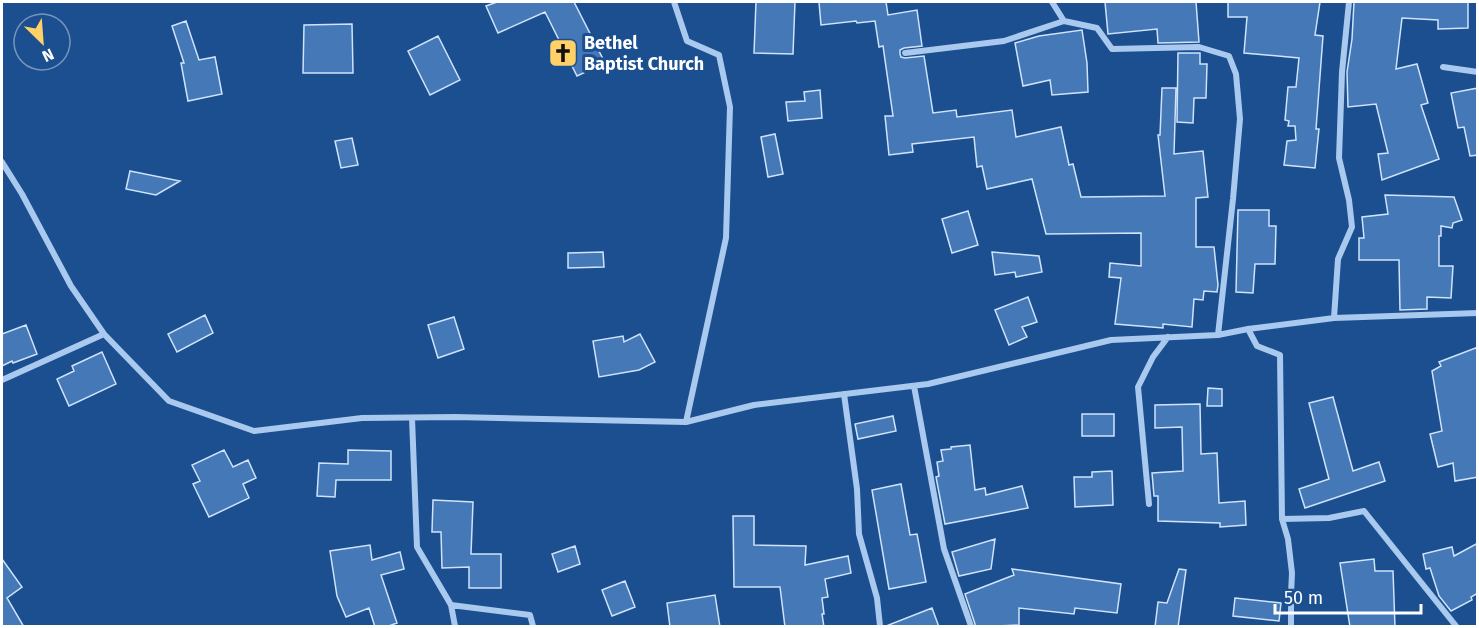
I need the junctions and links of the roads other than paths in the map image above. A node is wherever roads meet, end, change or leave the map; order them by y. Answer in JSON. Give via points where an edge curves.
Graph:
{"nodes":[{"id":1,"x":674,"y":2,"type":"edge"},
{"id":2,"x":1052,"y":2,"type":"edge"},
{"id":3,"x":1349,"y":2,"type":"edge"},
{"id":4,"x":1064,"y":21,"type":"junction"},
{"id":5,"x":905,"y":54,"type":"dead end"},
{"id":6,"x":1443,"y":68,"type":"dead end"},
{"id":7,"x":1478,"y":72,"type":"edge"},
{"id":8,"x":2,"y":162,"type":"edge"},
{"id":9,"x":1478,"y":313,"type":"edge"},
{"id":10,"x":1334,"y":318,"type":"junction"},
{"id":11,"x":1248,"y":329,"type":"junction"},
{"id":12,"x":104,"y":334,"type":"junction"},
{"id":13,"x":1218,"y":335,"type":"junction"},
{"id":14,"x":1168,"y":337,"type":"junction"},
{"id":15,"x":2,"y":380,"type":"edge"},
{"id":16,"x":914,"y":386,"type":"junction"},
{"id":17,"x":844,"y":394,"type":"junction"},
{"id":18,"x":412,"y":418,"type":"junction"},
{"id":19,"x":686,"y":422,"type":"junction"},
{"id":20,"x":1149,"y":504,"type":"dead end"},
{"id":21,"x":1282,"y":519,"type":"junction"},
{"id":22,"x":451,"y":605,"type":"junction"},
{"id":23,"x":455,"y":627,"type":"edge"},
{"id":24,"x":533,"y":627,"type":"edge"},
{"id":25,"x":880,"y":627,"type":"edge"},
{"id":26,"x":971,"y":627,"type":"edge"},
{"id":27,"x":1291,"y":627,"type":"edge"},
{"id":28,"x":1456,"y":627,"type":"edge"}],
"edges":[{"from":1,"to":19,"type":"street","via":[[687,41],[719,55],[730,107],[726,238]]},
{"from":2,"to":4,"type":"street"},
{"from":3,"to":10,"type":"street","via":[[1339,158],[1353,227],[1338,259]]},
{"from":4,"to":5,"type":"street","via":[[1004,41]]},
{"from":4,"to":13,"type":"street","via":[[1097,28],[1112,49],[1199,47],[1229,56],[1236,74],[1240,119]]},
{"from":6,"to":7,"type":"street"},
{"from":8,"to":12,"type":"street","via":[[71,286]]},
{"from":9,"to":10,"type":"street"},
{"from":10,"to":11,"type":"street"},
{"from":11,"to":13,"type":"street"},
{"from":11,"to":21,"type":"street","via":[[1257,346],[1280,355]]},
{"from":12,"to":15,"type":"street"},
{"from":12,"to":18,"type":"street","via":[[169,400],[254,431],[362,418]]},
{"from":13,"to":14,"type":"street"},
{"from":14,"to":16,"type":"street","via":[[1112,340]]},
{"from":14,"to":20,"type":"street","via":[[1138,387]]},
{"from":16,"to":17,"type":"street"},
{"from":16,"to":26,"type":"street","via":[[944,549]]},
{"from":17,"to":19,"type":"street","via":[[754,405]]},
{"from":17,"to":25,"type":"street","via":[[860,534],[877,598]]},
{"from":18,"to":19,"type":"street"},
{"from":18,"to":22,"type":"street","via":[[417,547]]},
{"from":21,"to":27,"type":"street","via":[[1292,573]]},
{"from":21,"to":28,"type":"street","via":[[1329,518],[1364,511]]},
{"from":22,"to":23,"type":"street"},
{"from":22,"to":24,"type":"street","via":[[530,615]]}]}
